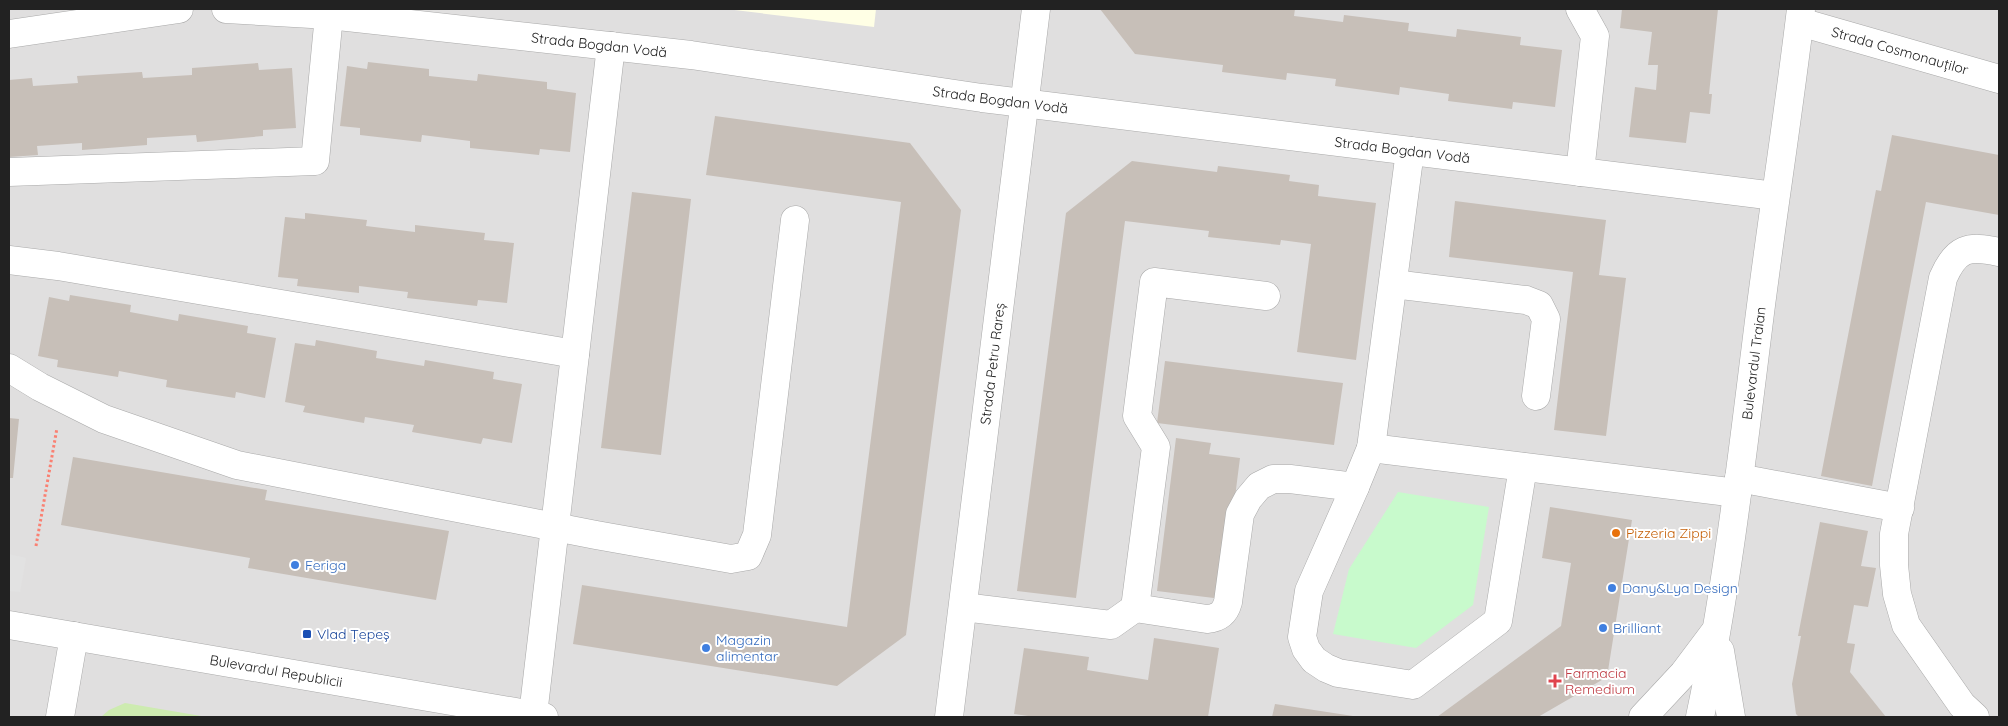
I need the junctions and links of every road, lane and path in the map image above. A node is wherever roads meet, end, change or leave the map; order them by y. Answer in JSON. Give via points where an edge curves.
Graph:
{"nodes":[{"id":1,"x":179,"y":9,"type":"edge"},
{"id":2,"x":226,"y":9,"type":"edge"},
{"id":3,"x":1036,"y":9,"type":"edge"},
{"id":4,"x":1580,"y":9,"type":"edge"},
{"id":5,"x":329,"y":14,"type":"junction"},
{"id":6,"x":1801,"y":16,"type":"edge"},
{"id":7,"x":9,"y":34,"type":"edge"},
{"id":8,"x":611,"y":46,"type":"junction"},
{"id":9,"x":1999,"y":79,"type":"edge"},
{"id":10,"x":1025,"y":103,"type":"junction"},
{"id":11,"x":1410,"y":151,"type":"junction"},
{"id":12,"x":9,"y":172,"type":"edge"},
{"id":13,"x":1580,"y":172,"type":"junction"},
{"id":14,"x":1774,"y":196,"type":"junction"},
{"id":15,"x":795,"y":220,"type":"dead end"},
{"id":16,"x":1999,"y":252,"type":"edge"},
{"id":17,"x":9,"y":260,"type":"edge"},
{"id":18,"x":1393,"y":284,"type":"junction"},
{"id":19,"x":1266,"y":296,"type":"dead end"},
{"id":20,"x":575,"y":354,"type":"junction"},
{"id":21,"x":9,"y":368,"type":"edge"},
{"id":22,"x":1536,"y":396,"type":"dead end"},
{"id":23,"x":62,"y":398,"type":"junction"},
{"id":24,"x":1372,"y":448,"type":"junction"},
{"id":25,"x":1523,"y":467,"type":"junction"},
{"id":26,"x":1738,"y":485,"type":"junction"},
{"id":27,"x":1354,"y":487,"type":"junction"},
{"id":28,"x":1900,"y":508,"type":"junction"},
{"id":29,"x":555,"y":526,"type":"junction"},
{"id":30,"x":36,"y":546,"type":"dead end"},
{"id":31,"x":963,"y":607,"type":"junction"},
{"id":32,"x":1135,"y":608,"type":"junction"},
{"id":33,"x":9,"y":625,"type":"edge"},
{"id":34,"x":1717,"y":630,"type":"junction"},
{"id":35,"x":74,"y":636,"type":"junction"},
{"id":36,"x":538,"y":716,"type":"edge"},
{"id":37,"x":60,"y":717,"type":"edge"},
{"id":38,"x":949,"y":717,"type":"edge"},
{"id":39,"x":1643,"y":717,"type":"edge"},
{"id":40,"x":1700,"y":717,"type":"edge"},
{"id":41,"x":1732,"y":717,"type":"edge"},
{"id":42,"x":1975,"y":717,"type":"edge"}],
"edges":[{"from":1,"to":7,"type":"street"},
{"from":2,"to":5,"type":"street","name":"Strada Bogdan Vodă"},
{"from":3,"to":10,"type":"street","name":"Strada Petru Rareș"},
{"from":4,"to":13,"type":"street","via":[[1595,36]]},
{"from":5,"to":8,"type":"street","name":"Strada Bogdan Vodă"},
{"from":5,"to":12,"type":"street","via":[[315,161]]},
{"from":6,"to":9,"type":"street","name":"Strada Cosmonauților"},
{"from":6,"to":14,"type":"street","name":"Bulevardul Traian"},
{"from":8,"to":10,"type":"street","name":"Strada Bogdan Vodă"},
{"from":8,"to":20,"type":"street"},
{"from":10,"to":11,"type":"street","name":"Strada Bogdan Vodă"},
{"from":10,"to":31,"type":"street","name":"Strada Petru Rareș"},
{"from":11,"to":13,"type":"street","name":"Strada Bogdan Vodă"},
{"from":11,"to":18,"type":"street"},
{"from":13,"to":14,"type":"street","name":"Strada Bogdan Vodă"},
{"from":14,"to":26,"type":"street","name":"Bulevardul Traian"},
{"from":15,"to":29,"type":"street","via":[[757,535],[748,556],[731,559]]},
{"from":16,"to":28,"type":"street","via":[[1968,249],[1956,256],[1943,278]]},
{"from":17,"to":20,"type":"street","via":[[67,267]]},
{"from":18,"to":22,"type":"street","via":[[1526,300],[1539,305],[1546,319]]},
{"from":18,"to":24,"type":"street"},
{"from":19,"to":32,"type":"street","via":[[1154,282],[1137,416],[1156,447]]},
{"from":20,"to":29,"type":"street"},
{"from":21,"to":23,"type":"street"},
{"from":23,"to":29,"type":"street","via":[[104,419],[238,465]]},
{"from":23,"to":30,"type":"path"},
{"from":24,"to":25,"type":"street"},
{"from":24,"to":27,"type":"street"},
{"from":25,"to":26,"type":"street"},
{"from":25,"to":27,"type":"street","via":[[1498,621],[1413,685],[1326,668],[1314,660],[1302,637],[1309,591]]},
{"from":26,"to":28,"type":"street"},
{"from":26,"to":34,"type":"street","name":"Bulevardul Traian"},
{"from":27,"to":32,"type":"street","via":[[1290,479],[1273,479],[1259,486],[1240,514],[1228,602],[1221,615],[1207,619]]},
{"from":28,"to":42,"type":"street","via":[[1894,534],[1894,565],[1897,594],[1906,625],[1962,705]]},
{"from":29,"to":36,"type":"street"},
{"from":31,"to":32,"type":"street","via":[[1111,625]]},
{"from":31,"to":38,"type":"street","name":"Strada Petru Rareș"},
{"from":33,"to":35,"type":"street","name":"Bulevardul Republicii"},
{"from":34,"to":39,"type":"street","via":[[1684,673]]},
{"from":34,"to":40,"type":"street","name":"Bulevardul Traian"},
{"from":34,"to":41,"type":"street"},
{"from":35,"to":36,"type":"street","name":"Bulevardul Republicii"},
{"from":35,"to":37,"type":"street"}]}
